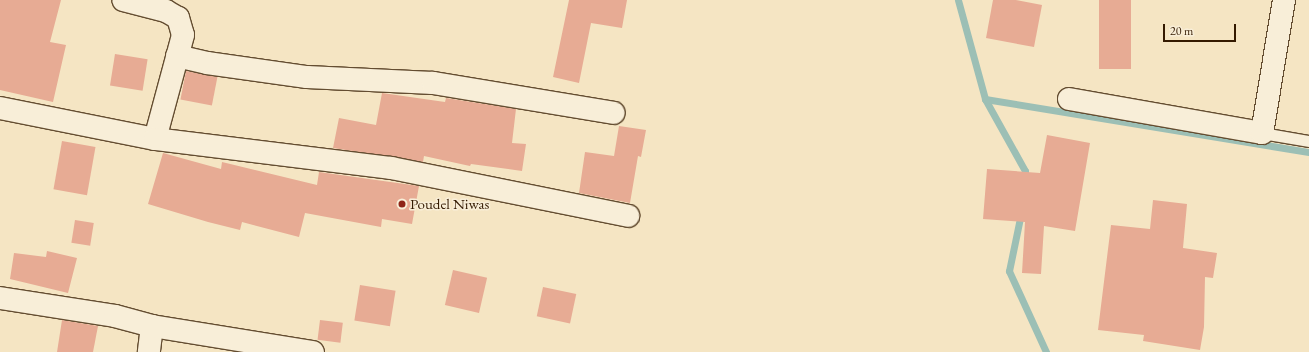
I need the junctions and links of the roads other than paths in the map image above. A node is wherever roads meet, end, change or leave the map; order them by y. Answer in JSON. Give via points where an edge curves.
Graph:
{"nodes":[{"id":1,"x":123,"y":0,"type":"edge"},
{"id":2,"x":1284,"y":0,"type":"edge"},
{"id":3,"x":177,"y":56,"type":"junction"},
{"id":4,"x":1070,"y":99,"type":"dead end"},
{"id":5,"x":0,"y":108,"type":"edge"},
{"id":6,"x":614,"y":114,"type":"dead end"},
{"id":7,"x":1262,"y":133,"type":"junction"},
{"id":8,"x":155,"y":139,"type":"junction"},
{"id":9,"x":1309,"y":141,"type":"edge"},
{"id":10,"x":628,"y":216,"type":"dead end"},
{"id":11,"x":0,"y":298,"type":"edge"},
{"id":12,"x":152,"y":326,"type":"junction"},
{"id":13,"x":149,"y":352,"type":"edge"},
{"id":14,"x":313,"y":352,"type":"edge"}],
"edges":[{"from":1,"to":3,"type":"street","via":[[166,11],[178,18],[183,35]]},
{"from":2,"to":7,"type":"street"},
{"from":3,"to":6,"type":"street","via":[[293,75],[433,83]]},
{"from":3,"to":8,"type":"street"},
{"from":4,"to":7,"type":"street"},
{"from":5,"to":8,"type":"street"},
{"from":7,"to":9,"type":"lane"},
{"from":8,"to":10,"type":"street","via":[[391,168]]},
{"from":11,"to":12,"type":"street","via":[[115,316]]},
{"from":12,"to":13,"type":"street"},
{"from":12,"to":14,"type":"street"}]}
